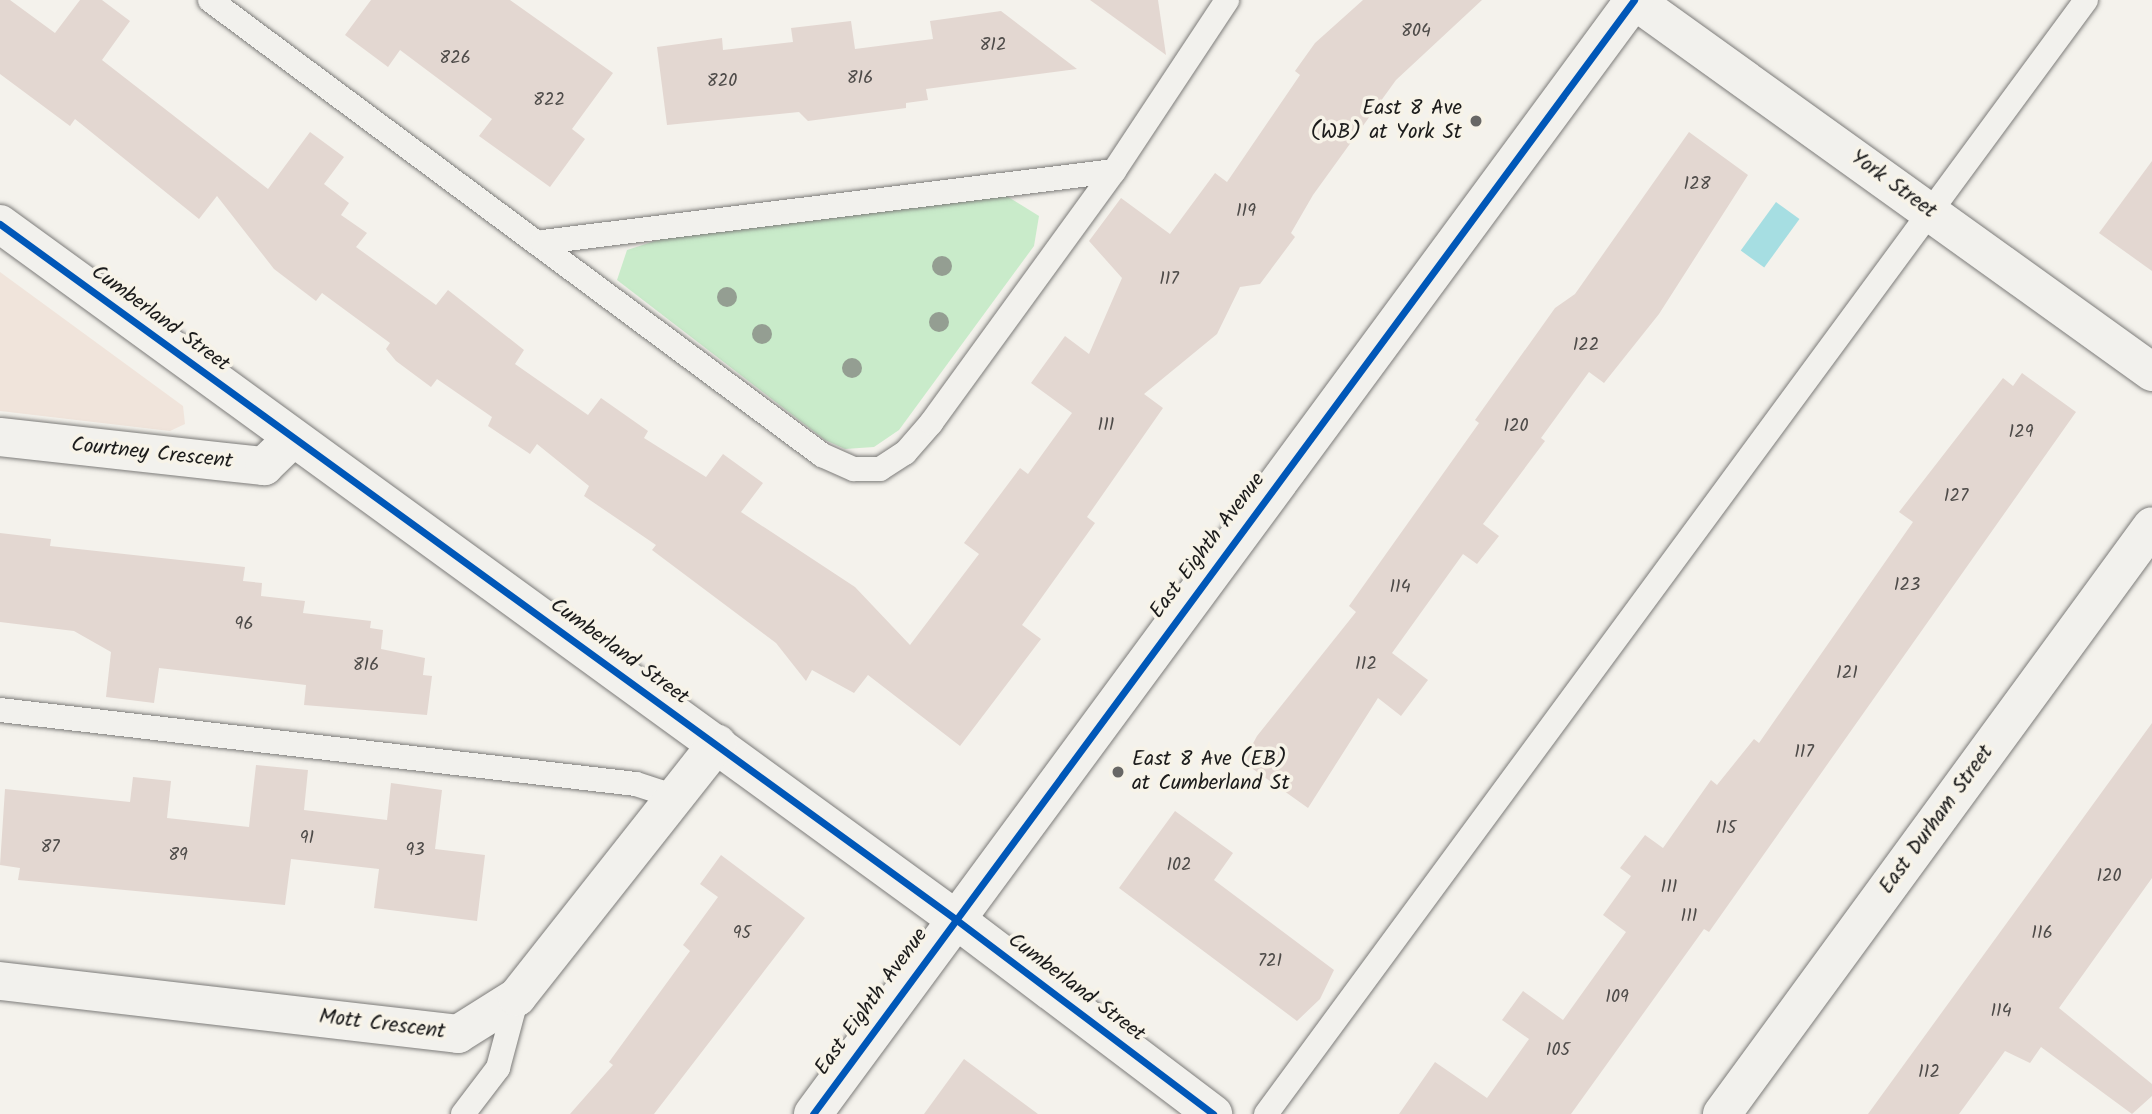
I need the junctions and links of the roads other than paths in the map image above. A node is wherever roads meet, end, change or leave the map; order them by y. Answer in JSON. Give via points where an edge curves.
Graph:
{"nodes":[{"id":1,"x":210,"y":0,"type":"edge"},
{"id":2,"x":1227,"y":0,"type":"edge"},
{"id":3,"x":1634,"y":0,"type":"edge"},
{"id":4,"x":2086,"y":0,"type":"edge"},
{"id":5,"x":1114,"y":171,"type":"junction"},
{"id":6,"x":1931,"y":212,"type":"junction"},
{"id":7,"x":0,"y":224,"type":"edge"},
{"id":8,"x":543,"y":242,"type":"junction"},
{"id":9,"x":2152,"y":372,"type":"edge"},
{"id":10,"x":0,"y":437,"type":"edge"},
{"id":11,"x":293,"y":438,"type":"junction"},
{"id":12,"x":2152,"y":526,"type":"edge"},
{"id":13,"x":0,"y":710,"type":"edge"},
{"id":14,"x":717,"y":744,"type":"junction"},
{"id":15,"x":674,"y":796,"type":"junction"},
{"id":16,"x":954,"y":918,"type":"junction"},
{"id":17,"x":0,"y":981,"type":"edge"},
{"id":18,"x":517,"y":997,"type":"junction"},
{"id":19,"x":463,"y":1114,"type":"edge"},
{"id":20,"x":813,"y":1114,"type":"edge"},
{"id":21,"x":1213,"y":1114,"type":"edge"},
{"id":22,"x":1266,"y":1114,"type":"edge"},
{"id":23,"x":1722,"y":1114,"type":"edge"}],
"edges":[{"from":1,"to":8,"type":"lane"},
{"from":2,"to":5,"type":"lane"},
{"from":3,"to":6,"type":"street","name":"York Street"},
{"from":3,"to":16,"type":"street","name":"East Eighth Avenue"},
{"from":4,"to":6,"type":"lane"},
{"from":5,"to":8,"type":"lane"},
{"from":5,"to":8,"type":"lane","via":[[931,423],[905,453],[880,469],[854,469],[822,455]]},
{"from":6,"to":9,"type":"street","name":"York Street"},
{"from":6,"to":22,"type":"lane"},
{"from":7,"to":11,"type":"street","name":"Cumberland Street"},
{"from":10,"to":11,"type":"street","name":"Courtney Crescent","via":[[264,466]]},
{"from":11,"to":14,"type":"street","name":"Cumberland Street"},
{"from":12,"to":23,"type":"street","name":"East Durham Street"},
{"from":13,"to":15,"type":"lane","via":[[636,784]]},
{"from":14,"to":15,"type":"street","name":"Mott Crescent"},
{"from":14,"to":16,"type":"street","name":"Cumberland Street"},
{"from":15,"to":18,"type":"street","name":"Mott Crescent"},
{"from":16,"to":20,"type":"street","name":"East Eighth Avenue"},
{"from":16,"to":21,"type":"street","name":"Cumberland Street"},
{"from":17,"to":18,"type":"street","name":"Mott Crescent","via":[[458,1034]]},
{"from":18,"to":19,"type":"lane","via":[[498,1068]]}]}
